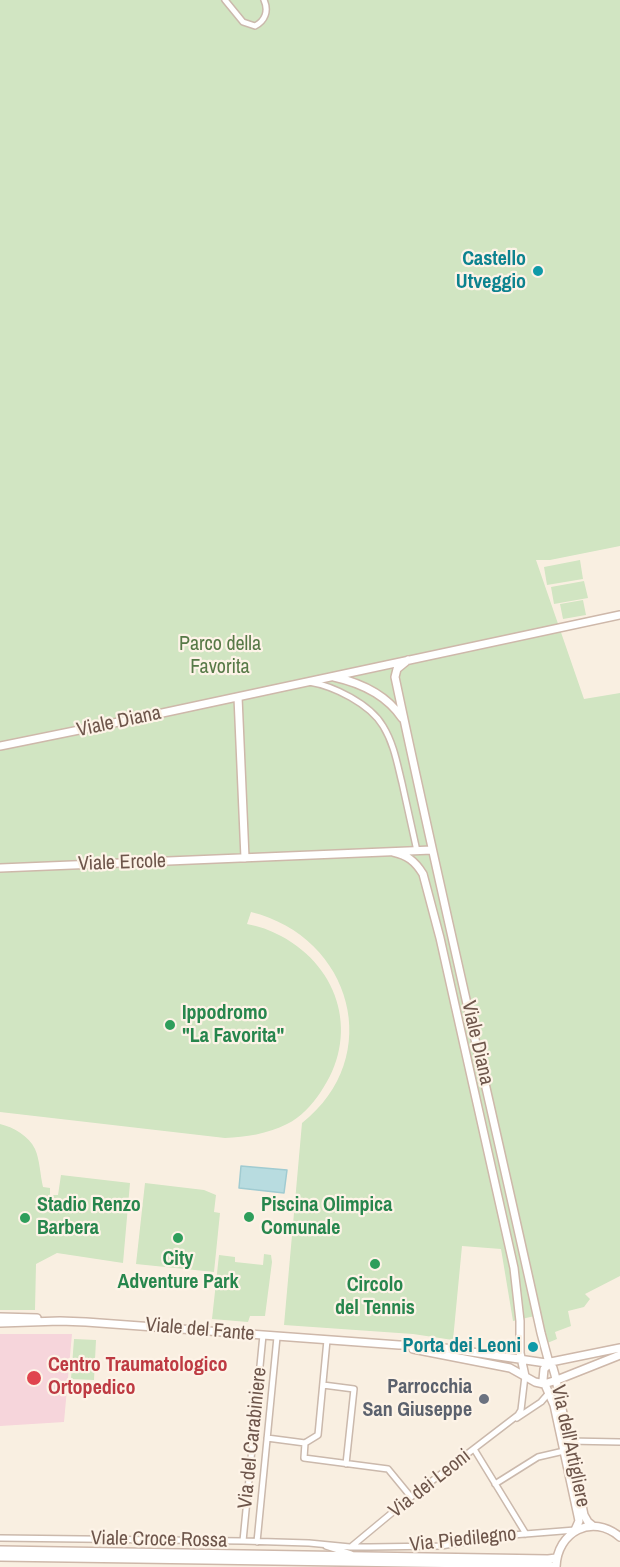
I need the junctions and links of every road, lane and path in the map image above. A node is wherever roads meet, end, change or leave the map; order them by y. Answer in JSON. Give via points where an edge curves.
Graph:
{"nodes":[{"id":1,"x":225,"y":0,"type":"edge"},
{"id":2,"x":264,"y":0,"type":"edge"},
{"id":3,"x":620,"y":615,"type":"edge"},
{"id":4,"x":408,"y":660,"type":"junction"},
{"id":5,"x":332,"y":676,"type":"junction"},
{"id":6,"x":308,"y":682,"type":"junction"},
{"id":7,"x":238,"y":697,"type":"junction"},
{"id":8,"x":405,"y":723,"type":"junction"},
{"id":9,"x":0,"y":746,"type":"edge"},
{"id":10,"x":417,"y":850,"type":"junction"},
{"id":11,"x":432,"y":850,"type":"junction"},
{"id":12,"x":393,"y":852,"type":"junction"},
{"id":13,"x":245,"y":858,"type":"junction"},
{"id":14,"x":0,"y":868,"type":"edge"},
{"id":15,"x":0,"y":1321,"type":"edge"},
{"id":16,"x":263,"y":1335,"type":"junction"},
{"id":17,"x":277,"y":1336,"type":"junction"},
{"id":18,"x":327,"y":1340,"type":"junction"},
{"id":19,"x":399,"y":1345,"type":"junction"},
{"id":20,"x":620,"y":1347,"type":"edge"},
{"id":21,"x":620,"y":1354,"type":"edge"},
{"id":22,"x":521,"y":1360,"type":"junction"},
{"id":23,"x":550,"y":1363,"type":"junction"},
{"id":24,"x":554,"y":1371,"type":"junction"},
{"id":25,"x":525,"y":1376,"type":"junction"},
{"id":26,"x":566,"y":1377,"type":"junction"},
{"id":27,"x":556,"y":1380,"type":"junction"},
{"id":28,"x":535,"y":1382,"type":"junction"},
{"id":29,"x":545,"y":1384,"type":"junction"},
{"id":30,"x":323,"y":1385,"type":"junction"},
{"id":31,"x":548,"y":1394,"type":"junction"},
{"id":32,"x":559,"y":1396,"type":"junction"},
{"id":33,"x":510,"y":1422,"type":"junction"},
{"id":34,"x":267,"y":1438,"type":"junction"},
{"id":35,"x":568,"y":1441,"type":"junction"},
{"id":36,"x":620,"y":1442,"type":"edge"},
{"id":37,"x":306,"y":1443,"type":"junction"},
{"id":38,"x":474,"y":1449,"type":"junction"},
{"id":39,"x":564,"y":1451,"type":"junction"},
{"id":40,"x":346,"y":1464,"type":"junction"},
{"id":41,"x":495,"y":1484,"type":"junction"},
{"id":42,"x":411,"y":1497,"type":"junction"},
{"id":43,"x":593,"y":1526,"type":"junction"},
{"id":44,"x":575,"y":1530,"type":"junction"},
{"id":45,"x":526,"y":1534,"type":"junction"},
{"id":46,"x":619,"y":1534,"type":"edge"},
{"id":47,"x":0,"y":1538,"type":"edge"},
{"id":48,"x":243,"y":1541,"type":"junction"},
{"id":49,"x":257,"y":1542,"type":"junction"},
{"id":50,"x":317,"y":1544,"type":"junction"},
{"id":51,"x":350,"y":1547,"type":"junction"},
{"id":52,"x":0,"y":1550,"type":"edge"},
{"id":53,"x":353,"y":1555,"type":"junction"},
{"id":54,"x":0,"y":1557,"type":"edge"},
{"id":55,"x":556,"y":1558,"type":"junction"},
{"id":56,"x":322,"y":1563,"type":"junction"},
{"id":57,"x":383,"y":1565,"type":"edge"},
{"id":58,"x":430,"y":1565,"type":"edge"},
{"id":59,"x":333,"y":1567,"type":"edge"},
{"id":60,"x":556,"y":1567,"type":"edge"}],
"edges":[{"from":1,"to":2,"type":"street","via":[[243,22],[255,26],[266,14]]},
{"from":3,"to":4,"type":"street"},
{"from":4,"to":5,"type":"street","name":"Viale Diana"},
{"from":4,"to":8,"type":"street","name":"Viale Diana","via":[[396,673]]},
{"from":5,"to":6,"type":"street","name":"Viale Diana"},
{"from":5,"to":8,"type":"street","name":"Viale Diana","via":[[379,695]]},
{"from":6,"to":7,"type":"street","name":"Viale Diana"},
{"from":6,"to":10,"type":"street","via":[[359,703],[382,725],[396,758]]},
{"from":7,"to":9,"type":"street","name":"Viale Diana"},
{"from":7,"to":13,"type":"street"},
{"from":8,"to":11,"type":"street","name":"Viale Diana"},
{"from":10,"to":11,"type":"street","name":"Viale Ercole"},
{"from":10,"to":12,"type":"street","name":"Viale Ercole"},
{"from":11,"to":23,"type":"street","name":"Viale Diana"},
{"from":12,"to":13,"type":"street","name":"Viale Ercole"},
{"from":12,"to":22,"type":"street","name":"Viale Diana","via":[[414,861],[426,882],[514,1268]]},
{"from":13,"to":14,"type":"street","name":"Viale Ercole"},
{"from":15,"to":16,"type":"street","name":"Viale del Fante","via":[[60,1321]]},
{"from":16,"to":17,"type":"street","name":"Viale del Fante"},
{"from":16,"to":48,"type":"street","name":"Via del Carabiniere"},
{"from":17,"to":18,"type":"street","name":"Viale del Fante"},
{"from":17,"to":34,"type":"street","name":"Via del Carabiniere"},
{"from":18,"to":19,"type":"street","name":"Viale del Fante"},
{"from":18,"to":30,"type":"street"},
{"from":19,"to":22,"type":"street","name":"Viale del Fante","via":[[424,1345]]},
{"from":19,"to":25,"type":"street","name":"Viale del Fante","via":[[510,1368]]},
{"from":20,"to":23,"type":"street","name":"Viale del Fante"},
{"from":21,"to":26,"type":"street"},
{"from":22,"to":23,"type":"street","name":"Viale del Fante"},
{"from":22,"to":25,"type":"street","name":"Viale Diana"},
{"from":23,"to":24,"type":"street","name":"Via dell'Artigliere"},
{"from":23,"to":29,"type":"street","name":"Via dell'Artigliere","via":[[544,1371]]},
{"from":24,"to":27,"type":"street","name":"Via dell'Artigliere"},
{"from":24,"to":29,"type":"street"},
{"from":25,"to":28,"type":"street","name":"Viale del Fante"},
{"from":25,"to":33,"type":"street","via":[[521,1410]]},
{"from":26,"to":27,"type":"street"},
{"from":26,"to":32,"type":"street"},
{"from":27,"to":29,"type":"street"},
{"from":27,"to":32,"type":"street","name":"Via dell'Artigliere"},
{"from":28,"to":29,"type":"street"},
{"from":28,"to":31,"type":"street","name":"Via dell'Artigliere"},
{"from":29,"to":31,"type":"street","name":"Via dell'Artigliere"},
{"from":30,"to":37,"type":"street","via":[[318,1435]]},
{"from":30,"to":40,"type":"street","via":[[354,1389]]},
{"from":31,"to":33,"type":"street","name":"Via dei Leoni"},
{"from":31,"to":39,"type":"street","name":"Via dell'Artigliere"},
{"from":32,"to":35,"type":"street","name":"Via dell'Artigliere"},
{"from":33,"to":38,"type":"street","name":"Via dei Leoni"},
{"from":34,"to":37,"type":"street"},
{"from":34,"to":49,"type":"street","name":"Via del Carabiniere"},
{"from":35,"to":36,"type":"street"},
{"from":35,"to":43,"type":"street","name":"Via dell'Artigliere","via":[[584,1515]]},
{"from":37,"to":40,"type":"street","via":[[304,1458]]},
{"from":38,"to":41,"type":"street"},
{"from":38,"to":42,"type":"street","name":"Via dei Leoni"},
{"from":39,"to":41,"type":"street","via":[[538,1457]]},
{"from":39,"to":44,"type":"street","name":"Via dell'Artigliere","via":[[579,1521]]},
{"from":40,"to":42,"type":"street","via":[[388,1468]]},
{"from":41,"to":45,"type":"street"},
{"from":42,"to":51,"type":"street","name":"Via dei Leoni"},
{"from":43,"to":44,"type":"street"},
{"from":43,"to":46,"type":"street"},
{"from":44,"to":45,"type":"street","name":"Via Piedilegno"},
{"from":44,"to":55,"type":"street"},
{"from":45,"to":51,"type":"street","name":"Via Piedilegno","via":[[441,1546]]},
{"from":47,"to":48,"type":"street","name":"Viale Croce Rossa"},
{"from":48,"to":49,"type":"street","name":"Viale Croce Rossa"},
{"from":49,"to":50,"type":"street","name":"Viale Croce Rossa"},
{"from":50,"to":51,"type":"street","name":"Viale Croce Rossa"},
{"from":50,"to":53,"type":"street","name":"Viale Croce Rossa"},
{"from":52,"to":53,"type":"street","name":"Viale Croce Rossa"},
{"from":53,"to":55,"type":"street","name":"Viale Croce Rossa"},
{"from":54,"to":56,"type":"street","name":"Viale Croce Rossa"},
{"from":55,"to":60,"type":"street"},
{"from":56,"to":57,"type":"street","name":"Viale Croce Rossa"},
{"from":56,"to":59,"type":"street"},
{"from":57,"to":58,"type":"street","name":"Viale Croce Rossa"},
{"from":58,"to":60,"type":"street","name":"Viale Croce Rossa"}]}
